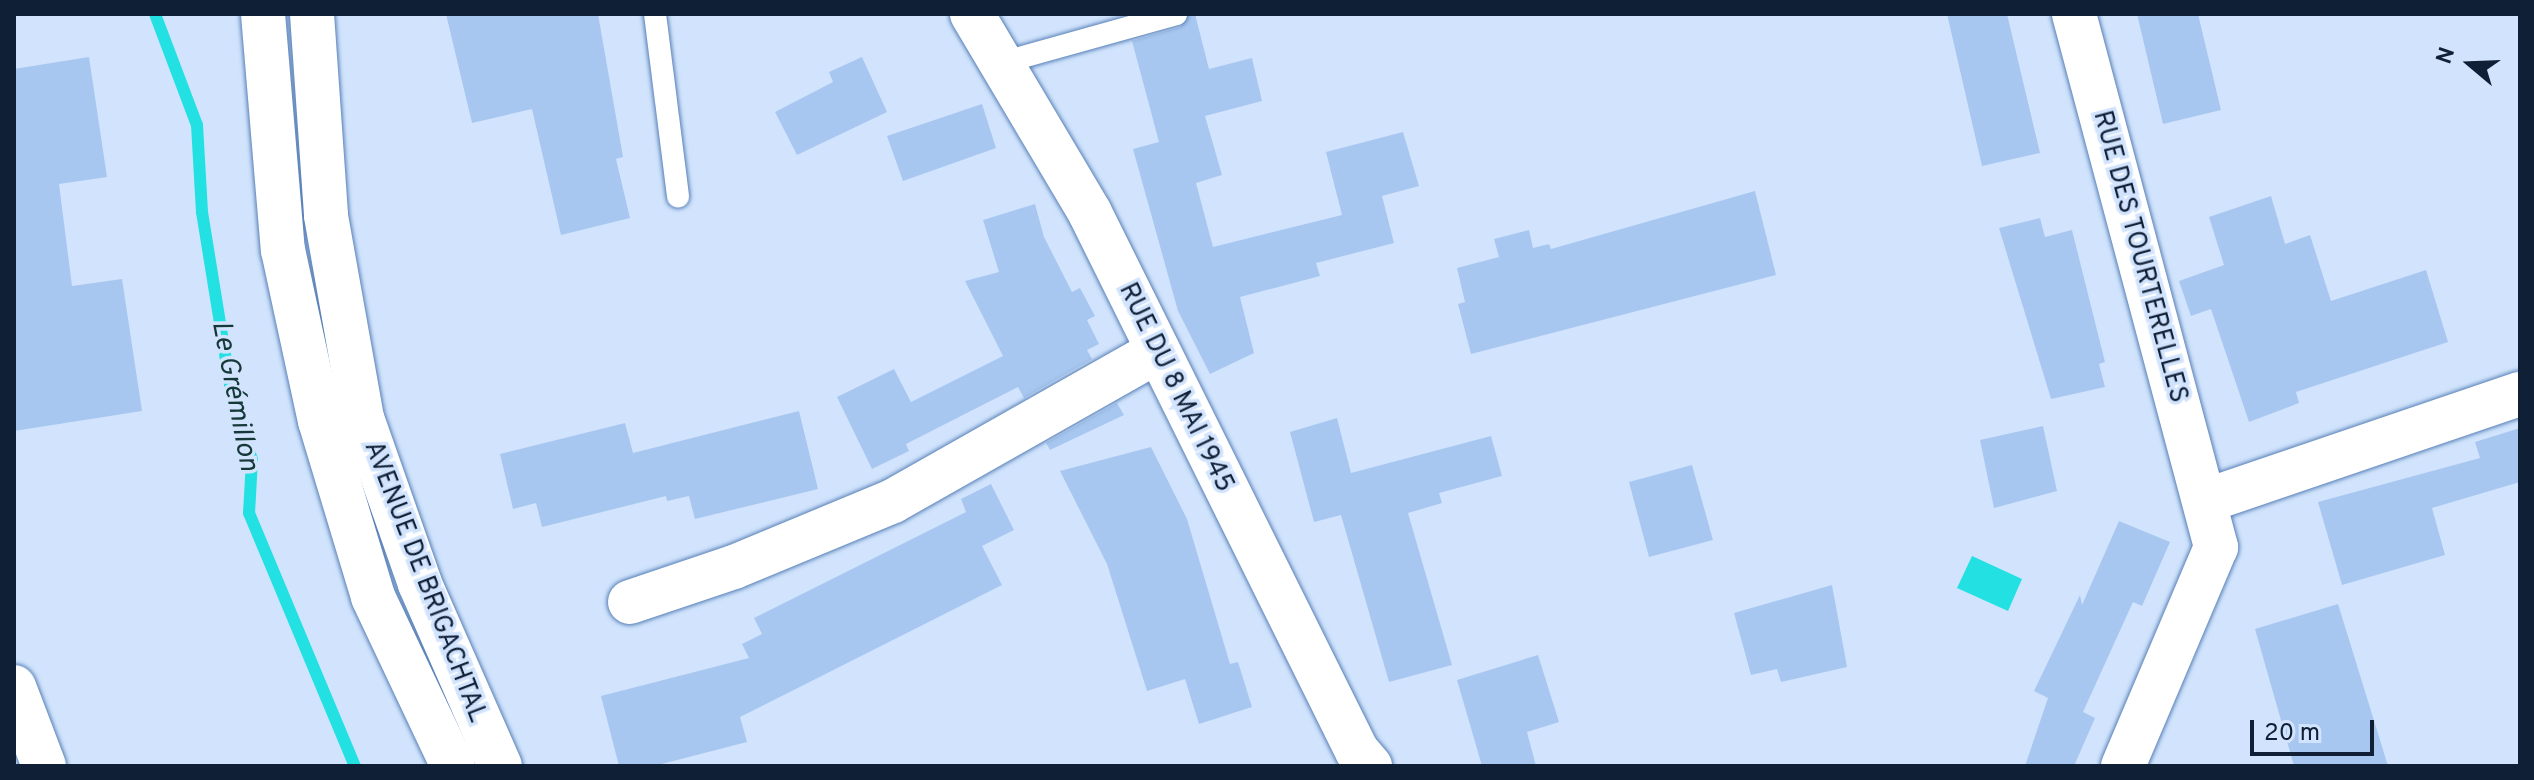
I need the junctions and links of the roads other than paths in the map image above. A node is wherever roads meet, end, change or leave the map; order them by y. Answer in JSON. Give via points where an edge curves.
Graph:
{"nodes":[{"id":1,"x":263,"y":14,"type":"edge"},
{"id":2,"x":312,"y":14,"type":"edge"},
{"id":3,"x":655,"y":14,"type":"edge"},
{"id":4,"x":972,"y":14,"type":"edge"},
{"id":5,"x":1176,"y":14,"type":"edge"},
{"id":6,"x":2074,"y":14,"type":"edge"},
{"id":7,"x":1001,"y":63,"type":"junction"},
{"id":8,"x":678,"y":197,"type":"dead end"},
{"id":9,"x":1156,"y":352,"type":"junction"},
{"id":10,"x":2520,"y":394,"type":"edge"},
{"id":11,"x":2205,"y":501,"type":"junction"},
{"id":12,"x":630,"y":602,"type":"dead end"},
{"id":13,"x":14,"y":687,"type":"edge"},
{"id":14,"x":44,"y":766,"type":"edge"},
{"id":15,"x":453,"y":766,"type":"edge"},
{"id":16,"x":500,"y":766,"type":"edge"},
{"id":17,"x":1370,"y":766,"type":"edge"},
{"id":18,"x":2123,"y":766,"type":"edge"}],
"edges":[{"from":1,"to":15,"type":"street","name":"AVENUE DE BRIGACHTAL","via":[[283,250],[320,421],[373,597]]},
{"from":2,"to":16,"type":"street","name":"AVENUE DE BRIGACHTAL","via":[[326,216],[362,418],[420,584]]},
{"from":3,"to":8,"type":"lane"},
{"from":4,"to":7,"type":"street","name":"RUE DU 8 MAI 1945"},
{"from":5,"to":7,"type":"lane"},
{"from":6,"to":11,"type":"street","name":"RUE DES TOURTERELLES"},
{"from":7,"to":9,"type":"street","name":"RUE DU 8 MAI 1945","via":[[1090,213]]},
{"from":9,"to":12,"type":"street","via":[[893,501],[734,567]]},
{"from":9,"to":17,"type":"street","name":"RUE DU 8 MAI 1945","via":[[1357,751]]},
{"from":10,"to":11,"type":"street"},
{"from":11,"to":18,"type":"street","name":"RUE DES TOURTERELLES","via":[[2216,547],[2213,564]]},
{"from":13,"to":14,"type":"street"}]}
